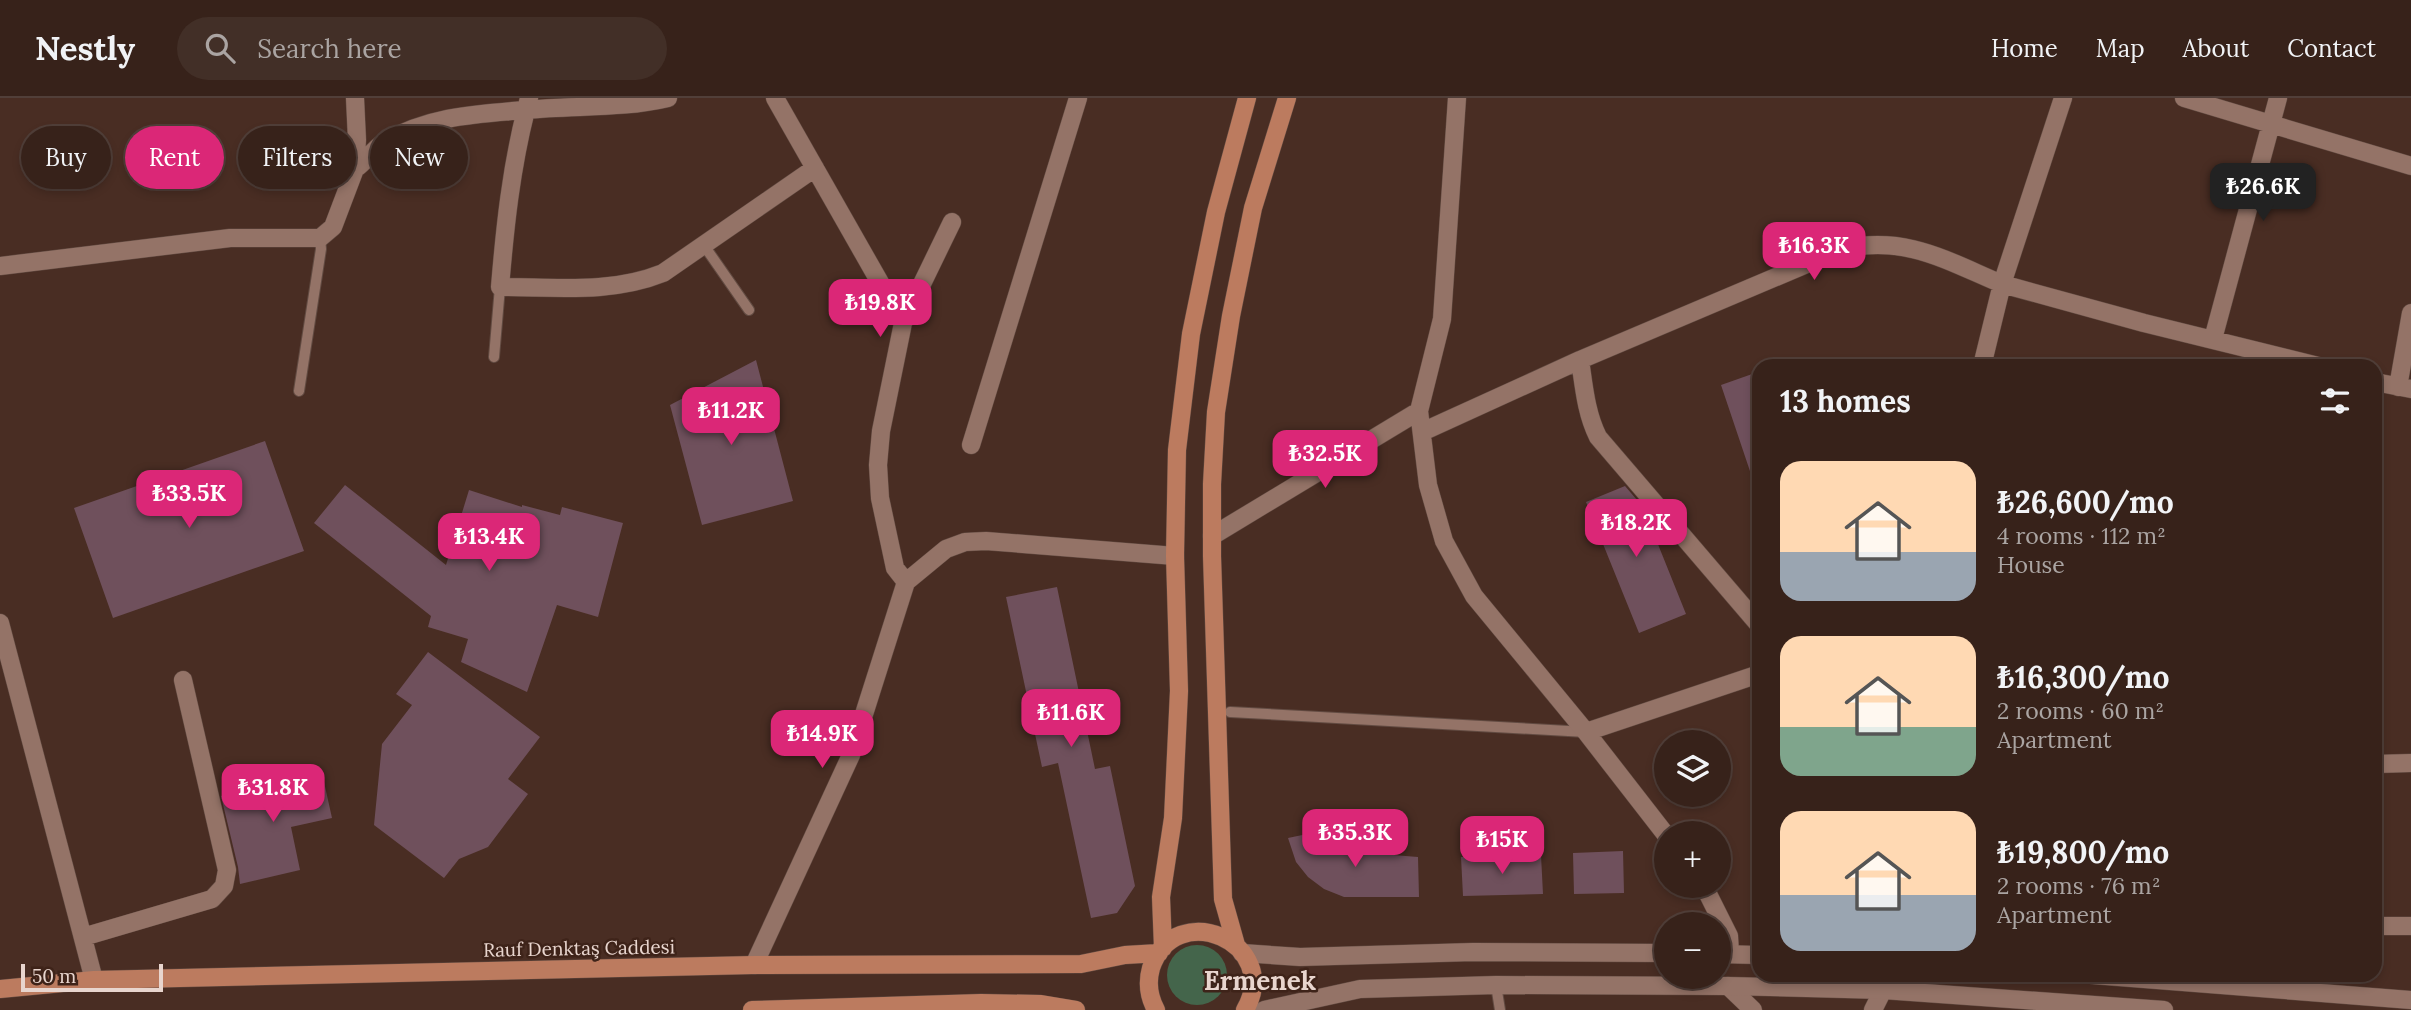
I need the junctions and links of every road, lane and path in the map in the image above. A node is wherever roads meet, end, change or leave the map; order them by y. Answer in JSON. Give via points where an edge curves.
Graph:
{"nodes":[{"id":1,"x":355,"y":98,"type":"edge"},
{"id":2,"x":668,"y":98,"type":"edge"},
{"id":3,"x":775,"y":98,"type":"edge"},
{"id":4,"x":1078,"y":98,"type":"edge"},
{"id":5,"x":1247,"y":98,"type":"edge"},
{"id":6,"x":1287,"y":98,"type":"edge"},
{"id":7,"x":1457,"y":98,"type":"edge"},
{"id":8,"x":2063,"y":98,"type":"edge"},
{"id":9,"x":2184,"y":98,"type":"edge"},
{"id":10,"x":2278,"y":98,"type":"edge"},
{"id":11,"x":528,"y":104,"type":"edge"},
{"id":12,"x":2270,"y":125,"type":"junction"},
{"id":13,"x":356,"y":154,"type":"edge"},
{"id":14,"x":2411,"y":166,"type":"edge"},
{"id":15,"x":356,"y":168,"type":"edge"},
{"id":16,"x":815,"y":168,"type":"junction"},
{"id":17,"x":347,"y":189,"type":"edge"},
{"id":18,"x":952,"y":222,"type":"dead end"},
{"id":19,"x":320,"y":238,"type":"junction"},
{"id":20,"x":703,"y":244,"type":"junction"},
{"id":21,"x":0,"y":267,"type":"edge"},
{"id":22,"x":2002,"y":284,"type":"junction"},
{"id":23,"x":500,"y":287,"type":"junction"},
{"id":24,"x":749,"y":310,"type":"dead end"},
{"id":25,"x":2411,"y":313,"type":"edge"},
{"id":26,"x":903,"y":323,"type":"junction"},
{"id":27,"x":2213,"y":339,"type":"junction"},
{"id":28,"x":494,"y":357,"type":"dead end"},
{"id":29,"x":1984,"y":359,"type":"edge"},
{"id":30,"x":2291,"y":359,"type":"edge"},
{"id":31,"x":1580,"y":360,"type":"junction"},
{"id":32,"x":2382,"y":383,"type":"edge"},
{"id":33,"x":2405,"y":388,"type":"edge"},
{"id":34,"x":299,"y":391,"type":"dead end"},
{"id":35,"x":1419,"y":411,"type":"junction"},
{"id":36,"x":1422,"y":432,"type":"junction"},
{"id":37,"x":971,"y":445,"type":"dead end"},
{"id":38,"x":1212,"y":536,"type":"junction"},
{"id":39,"x":1175,"y":556,"type":"junction"},
{"id":40,"x":906,"y":582,"type":"junction"},
{"id":41,"x":1752,"y":617,"type":"edge"},
{"id":42,"x":0,"y":623,"type":"edge"},
{"id":43,"x":1752,"y":676,"type":"edge"},
{"id":44,"x":183,"y":680,"type":"dead end"},
{"id":45,"x":1230,"y":712,"type":"dead end"},
{"id":46,"x":1586,"y":732,"type":"junction"},
{"id":47,"x":2382,"y":764,"type":"edge"},
{"id":48,"x":2411,"y":764,"type":"edge"},
{"id":49,"x":1655,"y":821,"type":"edge"},
{"id":50,"x":2382,"y":926,"type":"edge"},
{"id":51,"x":2411,"y":926,"type":"edge"},
{"id":52,"x":83,"y":937,"type":"junction"},
{"id":53,"x":1239,"y":949,"type":"junction"},
{"id":54,"x":1161,"y":950,"type":"junction"},
{"id":55,"x":1654,"y":953,"type":"edge"},
{"id":56,"x":1731,"y":954,"type":"edge"},
{"id":57,"x":1752,"y":955,"type":"edge"},
{"id":58,"x":754,"y":965,"type":"junction"},
{"id":59,"x":94,"y":980,"type":"junction"},
{"id":60,"x":2192,"y":982,"type":"edge"},
{"id":61,"x":1496,"y":985,"type":"junction"},
{"id":62,"x":1654,"y":986,"type":"edge"},
{"id":63,"x":1731,"y":986,"type":"edge"},
{"id":64,"x":0,"y":989,"type":"edge"},
{"id":65,"x":1360,"y":989,"type":"junction"},
{"id":66,"x":1731,"y":989,"type":"edge"},
{"id":67,"x":1883,"y":990,"type":"junction"},
{"id":68,"x":2411,"y":1000,"type":"edge"},
{"id":69,"x":2074,"y":1006,"type":"edge"},
{"id":70,"x":752,"y":1010,"type":"edge"},
{"id":71,"x":1076,"y":1010,"type":"edge"},
{"id":72,"x":1156,"y":1010,"type":"edge"},
{"id":73,"x":1245,"y":1010,"type":"edge"},
{"id":74,"x":1264,"y":1010,"type":"edge"},
{"id":75,"x":1305,"y":1010,"type":"edge"},
{"id":76,"x":1500,"y":1010,"type":"edge"},
{"id":77,"x":1753,"y":1010,"type":"edge"},
{"id":78,"x":1873,"y":1010,"type":"edge"},
{"id":79,"x":2164,"y":1010,"type":"edge"}],
"edges":[{"from":1,"to":13,"type":"street"},
{"from":2,"to":11,"type":"street","via":[[642,104]]},
{"from":3,"to":16,"type":"street"},
{"from":4,"to":37,"type":"street"},
{"from":5,"to":39,"type":"main road","via":[[1216,212],[1191,334],[1177,450]]},
{"from":6,"to":38,"type":"main road","via":[[1253,208],[1231,316],[1216,412]]},
{"from":7,"to":35,"type":"street","via":[[1443,310]]},
{"from":8,"to":22,"type":"street"},
{"from":9,"to":12,"type":"street"},
{"from":10,"to":12,"type":"street"},
{"from":11,"to":15,"type":"street","via":[[425,124],[382,144]]},
{"from":11,"to":23,"type":"street","via":[[508,198]]},
{"from":12,"to":14,"type":"street"},
{"from":12,"to":27,"type":"street"},
{"from":16,"to":20,"type":"street"},
{"from":16,"to":26,"type":"street"},
{"from":17,"to":19,"type":"street","via":[[333,227]]},
{"from":18,"to":26,"type":"street"},
{"from":19,"to":21,"type":"street","via":[[230,239]]},
{"from":19,"to":34,"type":"lane"},
{"from":20,"to":23,"type":"street","via":[[663,273],[625,285]]},
{"from":20,"to":24,"type":"lane"},
{"from":22,"to":27,"type":"street"},
{"from":22,"to":29,"type":"street"},
{"from":22,"to":31,"type":"street","via":[[1923,250],[1858,246]]},
{"from":23,"to":28,"type":"lane"},
{"from":25,"to":33,"type":"street"},
{"from":26,"to":40,"type":"street","via":[[878,465],[895,568]]},
{"from":27,"to":30,"type":"street"},
{"from":31,"to":36,"type":"street"},
{"from":31,"to":41,"type":"street","via":[[1598,437]]},
{"from":32,"to":33,"type":"street"},
{"from":35,"to":36,"type":"street"},
{"from":35,"to":38,"type":"street"},
{"from":36,"to":46,"type":"street","via":[[1428,485],[1444,541],[1474,596]]},
{"from":38,"to":53,"type":"main road","via":[[1223,899]]},
{"from":39,"to":40,"type":"street","via":[[965,542],[946,549]]},
{"from":39,"to":54,"type":"main road","via":[[1179,691],[1173,818],[1161,897]]},
{"from":40,"to":58,"type":"street","via":[[851,755]]},
{"from":42,"to":52,"type":"street"},
{"from":43,"to":46,"type":"street"},
{"from":44,"to":52,"type":"street","via":[[227,870],[224,886],[212,899]]},
{"from":45,"to":46,"type":"lane"},
{"from":46,"to":49,"type":"street"},
{"from":47,"to":48,"type":"street"},
{"from":50,"to":51,"type":"street"},
{"from":52,"to":59,"type":"street"},
{"from":53,"to":54,"type":"main road","via":[[1225,937],[1199,931],[1173,939]]},
{"from":53,"to":55,"type":"street","via":[[1300,957]]},
{"from":53,"to":73,"type":"main road","via":[[1252,971],[1253,987]]},
{"from":54,"to":58,"type":"main road","name":"Rauf Denktaş Caddesi","via":[[1081,964]]},
{"from":54,"to":72,"type":"main road","via":[[1149,975]]},
{"from":56,"to":57,"type":"street"},
{"from":58,"to":59,"type":"main road","name":"Rauf Denktaş Caddesi"},
{"from":59,"to":64,"type":"main road","name":"Rauf Denktaş Caddesi"},
{"from":60,"to":68,"type":"street"},
{"from":61,"to":62,"type":"street"},
{"from":61,"to":65,"type":"street"},
{"from":61,"to":76,"type":"lane"},
{"from":63,"to":67,"type":"street"},
{"from":65,"to":74,"type":"street"},
{"from":65,"to":75,"type":"street"},
{"from":66,"to":77,"type":"street"},
{"from":67,"to":69,"type":"street"},
{"from":67,"to":78,"type":"street"},
{"from":69,"to":79,"type":"street"},
{"from":70,"to":71,"type":"main road","via":[[981,1003]]}]}
